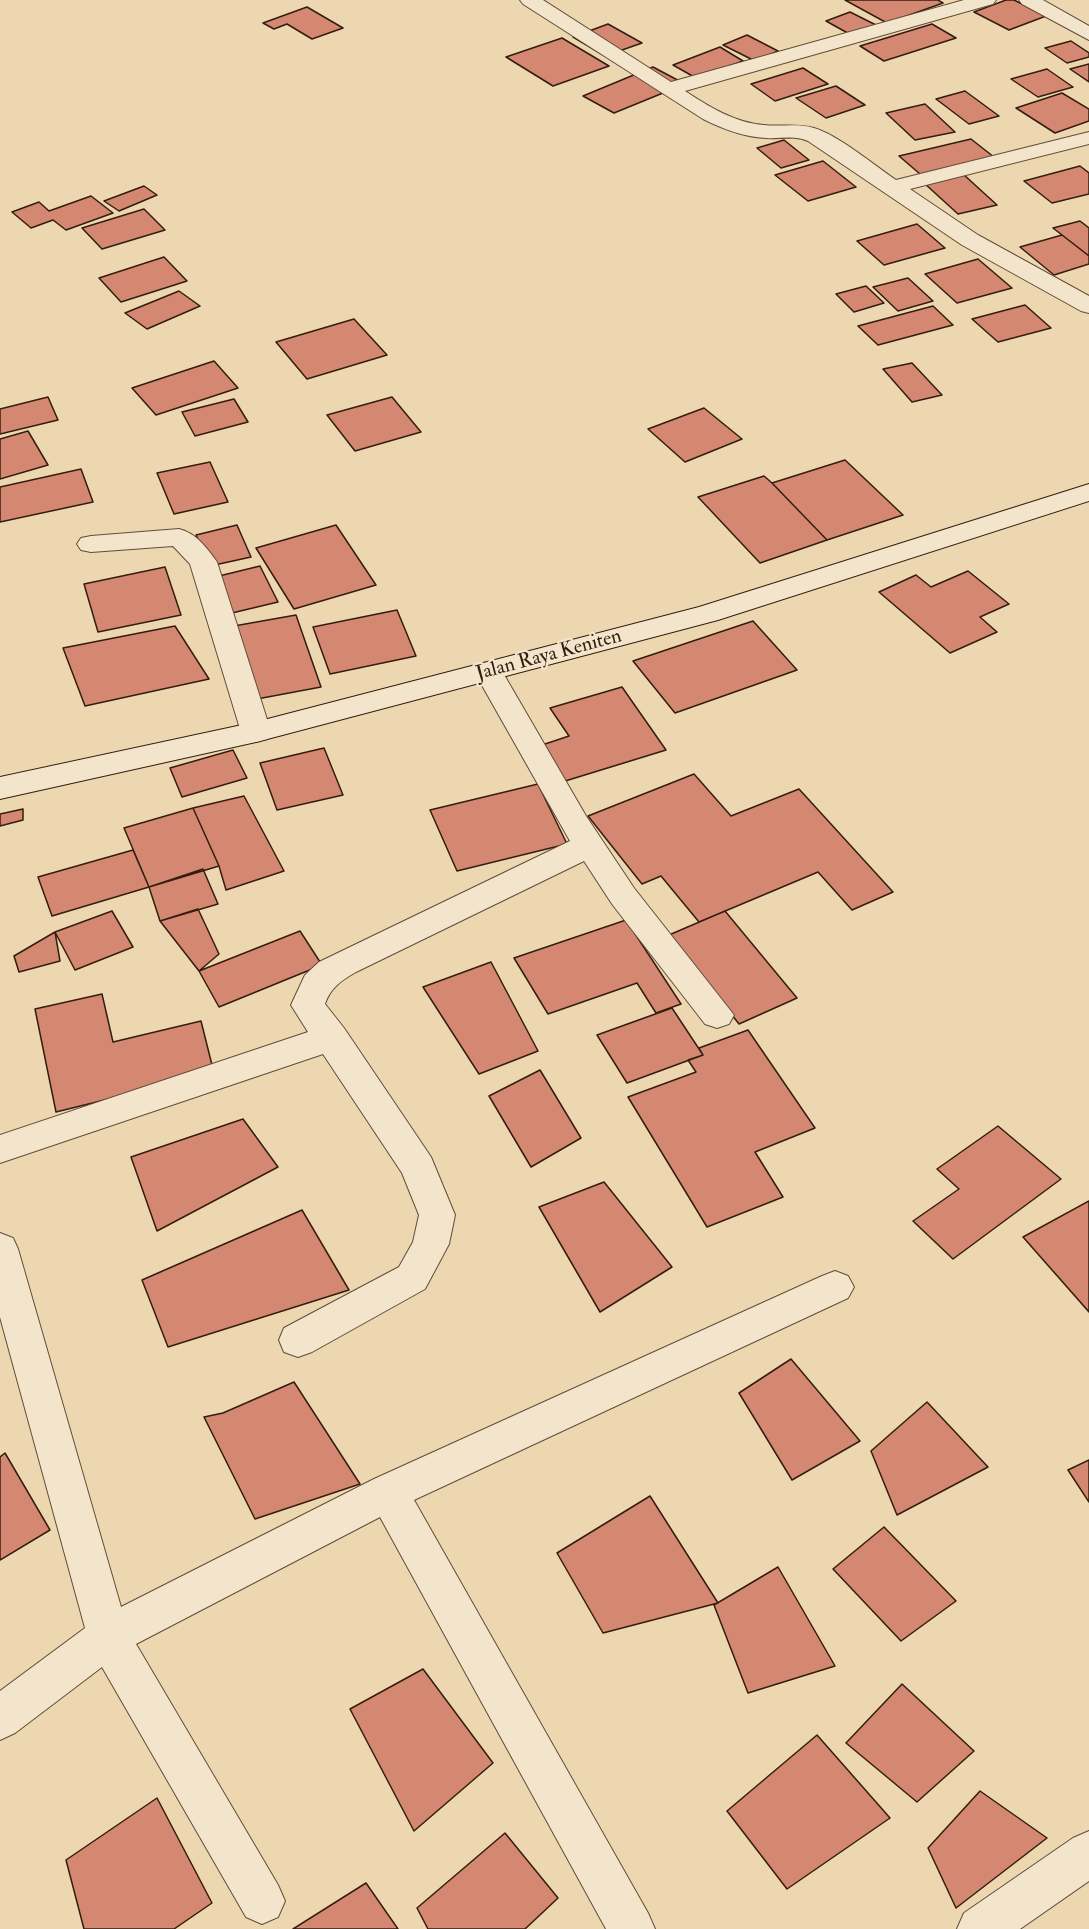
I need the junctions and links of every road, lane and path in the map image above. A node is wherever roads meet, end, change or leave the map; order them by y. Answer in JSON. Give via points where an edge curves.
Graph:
{"nodes":[{"id":1,"x":530,"y":0,"type":"edge"},
{"id":2,"x":986,"y":0,"type":"edge"},
{"id":3,"x":1029,"y":0,"type":"edge"},
{"id":4,"x":1089,"y":34,"type":"edge"},
{"id":5,"x":668,"y":89,"type":"junction"},
{"id":6,"x":1089,"y":138,"type":"edge"},
{"id":7,"x":893,"y":187,"type":"junction"},
{"id":8,"x":1089,"y":306,"type":"edge"},
{"id":9,"x":1089,"y":492,"type":"edge"},
{"id":10,"x":91,"y":544,"type":"dead end"},
{"id":11,"x":489,"y":673,"type":"junction"},
{"id":12,"x":256,"y":732,"type":"junction"},
{"id":13,"x":0,"y":789,"type":"edge"},
{"id":14,"x":590,"y":845,"type":"junction"},
{"id":15,"x":717,"y":1015,"type":"dead end"},
{"id":16,"x":332,"y":1037,"type":"junction"},
{"id":17,"x":0,"y":1149,"type":"edge"},
{"id":18,"x":0,"y":1250,"type":"edge"},
{"id":19,"x":835,"y":1287,"type":"dead end"},
{"id":20,"x":298,"y":1340,"type":"dead end"},
{"id":21,"x":388,"y":1492,"type":"junction"},
{"id":22,"x":108,"y":1636,"type":"junction"},
{"id":23,"x":0,"y":1718,"type":"edge"},
{"id":24,"x":1089,"y":1854,"type":"edge"},
{"id":25,"x":262,"y":1901,"type":"dead end"},
{"id":26,"x":632,"y":1929,"type":"edge"},
{"id":27,"x":980,"y":1929,"type":"edge"}],
"edges":[{"from":1,"to":5,"type":"street"},
{"from":2,"to":5,"type":"street"},
{"from":3,"to":4,"type":"street"},
{"from":5,"to":7,"type":"street","via":[[730,124],[760,132],[807,132]]},
{"from":6,"to":7,"type":"street"},
{"from":7,"to":8,"type":"street","via":[[970,240]]},
{"from":9,"to":11,"type":"street","name":"Jalan Raya Keniten","via":[[708,614]]},
{"from":10,"to":12,"type":"street","via":[[179,537],[192,547],[203,562]]},
{"from":11,"to":12,"type":"street","name":"Jalan Raya Keniten"},
{"from":11,"to":14,"type":"street"},
{"from":12,"to":13,"type":"street","name":"Jalan Raya Keniten"},
{"from":14,"to":15,"type":"street","via":[[623,896]]},
{"from":14,"to":16,"type":"street","via":[[325,974],[312,989],[308,1005]]},
{"from":16,"to":17,"type":"street"},
{"from":16,"to":20,"type":"street","via":[[418,1167],[437,1215],[431,1244],[412,1278]]},
{"from":18,"to":22,"type":"street"},
{"from":19,"to":21,"type":"street"},
{"from":21,"to":22,"type":"street"},
{"from":21,"to":26,"type":"street"},
{"from":22,"to":23,"type":"street"},
{"from":22,"to":25,"type":"street"},
{"from":24,"to":27,"type":"street"}]}
